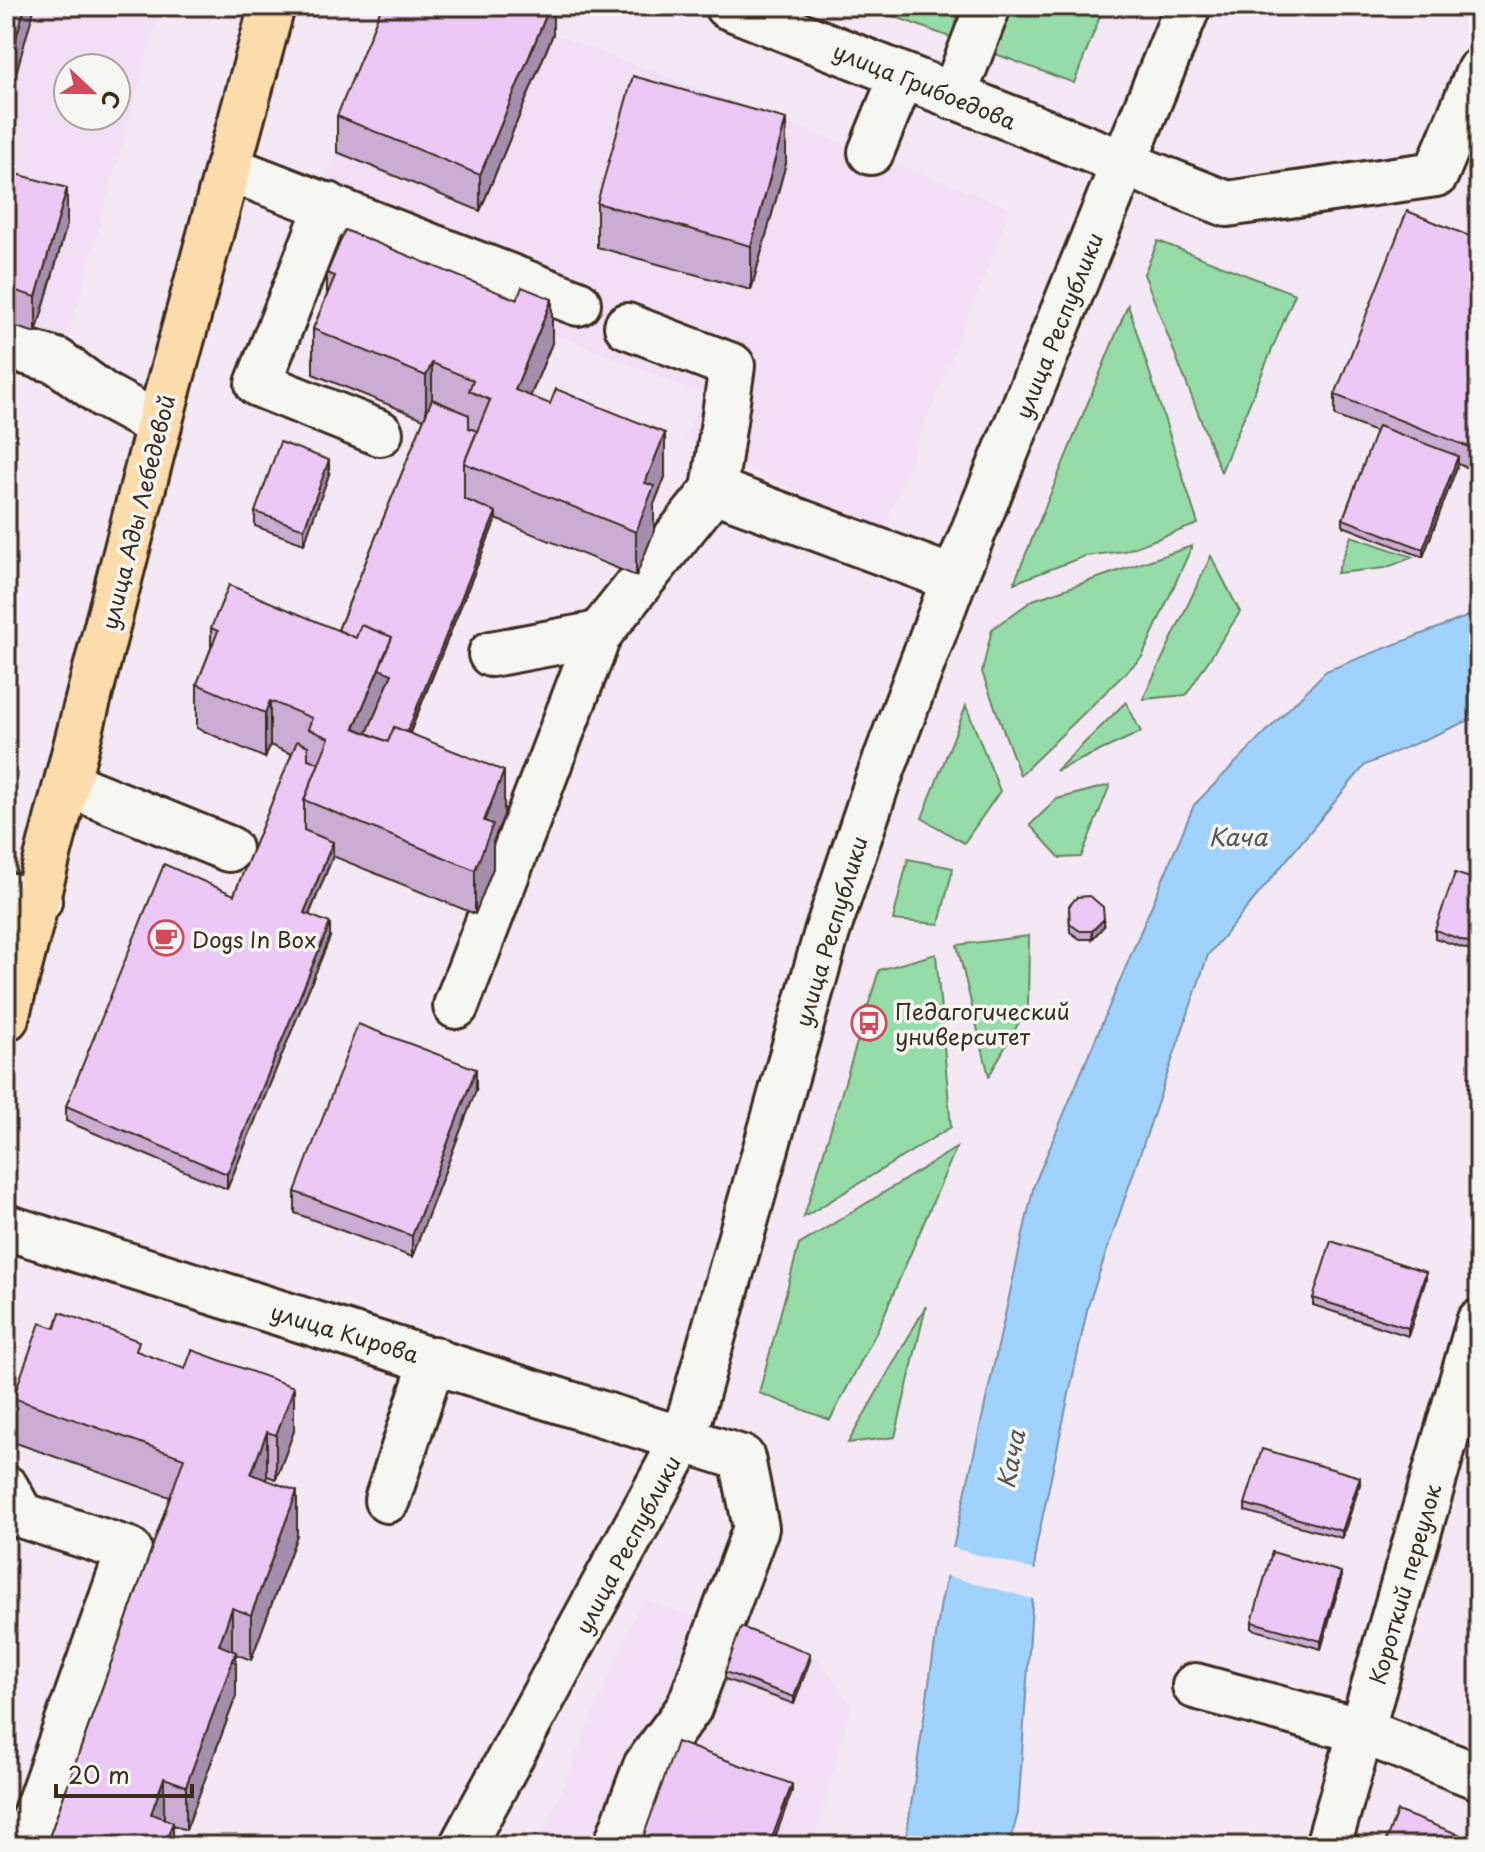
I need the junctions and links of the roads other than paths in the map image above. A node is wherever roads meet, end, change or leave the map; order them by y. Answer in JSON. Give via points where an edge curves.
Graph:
{"nodes":[{"id":1,"x":272,"y":6,"type":"edge"},
{"id":2,"x":727,"y":6,"type":"edge"},
{"id":3,"x":988,"y":6,"type":"edge"},
{"id":4,"x":1188,"y":6,"type":"edge"},
{"id":5,"x":1479,"y":71,"type":"edge"},
{"id":6,"x":902,"y":76,"type":"junction"},
{"id":7,"x":953,"y":97,"type":"junction"},
{"id":8,"x":871,"y":152,"type":"dead end"},
{"id":9,"x":1122,"y":165,"type":"junction"},
{"id":10,"x":228,"y":168,"type":"junction"},
{"id":11,"x":328,"y":205,"type":"junction"},
{"id":12,"x":578,"y":303,"type":"dead end"},
{"id":13,"x":627,"y":326,"type":"dead end"},
{"id":14,"x":6,"y":346,"type":"edge"},
{"id":15,"x":159,"y":425,"type":"junction"},
{"id":16,"x":380,"y":433,"type":"dead end"},
{"id":17,"x":714,"y":490,"type":"junction"},
{"id":18,"x":954,"y":579,"type":"junction"},
{"id":19,"x":599,"y":634,"type":"junction"},
{"id":20,"x":491,"y":654,"type":"dead end"},
{"id":21,"x":68,"y":784,"type":"junction"},
{"id":22,"x":229,"y":849,"type":"dead end"},
{"id":23,"x":22,"y":898,"type":"edge"},
{"id":24,"x":456,"y":1006,"type":"dead end"},
{"id":25,"x":6,"y":1018,"type":"edge"},
{"id":26,"x":6,"y":1227,"type":"edge"},
{"id":27,"x":1479,"y":1322,"type":"edge"},
{"id":28,"x":433,"y":1359,"type":"junction"},
{"id":29,"x":684,"y":1438,"type":"junction"},
{"id":30,"x":6,"y":1488,"type":"edge"},
{"id":31,"x":387,"y":1500,"type":"dead end"},
{"id":32,"x":1195,"y":1686,"type":"dead end"},
{"id":33,"x":1362,"y":1731,"type":"junction"},
{"id":34,"x":1479,"y":1777,"type":"edge"},
{"id":35,"x":23,"y":1818,"type":"edge"},
{"id":36,"x":462,"y":1846,"type":"edge"},
{"id":37,"x":616,"y":1846,"type":"edge"},
{"id":38,"x":1328,"y":1846,"type":"edge"}],
"edges":[{"from":1,"to":10,"type":"main road","name":"улица Ады Лебедевой"},
{"from":2,"to":6,"type":"street","name":"улица Грибоедова"},
{"from":3,"to":7,"type":"street"},
{"from":4,"to":9,"type":"street","name":"улица Республики"},
{"from":5,"to":9,"type":"street","name":"улица Грибоедова","via":[[1436,174],[1227,204]]},
{"from":6,"to":7,"type":"street","name":"улица Грибоедова"},
{"from":6,"to":8,"type":"street"},
{"from":7,"to":9,"type":"street","name":"улица Грибоедова"},
{"from":9,"to":18,"type":"street","name":"улица Республики"},
{"from":10,"to":11,"type":"street"},
{"from":10,"to":15,"type":"main road","name":"улица Ады Лебедевой"},
{"from":11,"to":12,"type":"street"},
{"from":11,"to":16,"type":"street","via":[[250,395]]},
{"from":13,"to":17,"type":"street","via":[[732,366]]},
{"from":14,"to":15,"type":"street","via":[[57,361],[105,396]]},
{"from":15,"to":21,"type":"main road","name":"улица Ады Лебедевой"},
{"from":17,"to":18,"type":"street","via":[[848,526]]},
{"from":17,"to":19,"type":"street"},
{"from":18,"to":29,"type":"street","name":"улица Республики","via":[[827,932]]},
{"from":19,"to":20,"type":"street"},
{"from":19,"to":24,"type":"street"},
{"from":21,"to":22,"type":"street"},
{"from":21,"to":23,"type":"main road","name":"улица Ады Лебедевой"},
{"from":23,"to":25,"type":"main road","name":"улица Ады Лебедевой"},
{"from":26,"to":28,"type":"street","name":"улица Кирова"},
{"from":27,"to":33,"type":"street","name":"Короткий переулок"},
{"from":28,"to":29,"type":"street","name":"улица Кирова"},
{"from":28,"to":31,"type":"street"},
{"from":29,"to":36,"type":"street","name":"улица Республики"},
{"from":29,"to":37,"type":"street","name":"улица Кирова","via":[[742,1458],[756,1528],[689,1708],[646,1766]]},
{"from":30,"to":35,"type":"street","via":[[21,1515],[129,1550]]},
{"from":32,"to":33,"type":"street"},
{"from":33,"to":34,"type":"street"},
{"from":33,"to":38,"type":"street","name":"Короткий переулок"}]}
